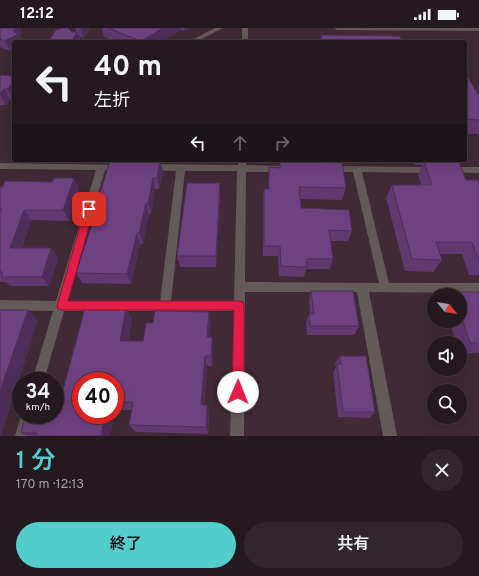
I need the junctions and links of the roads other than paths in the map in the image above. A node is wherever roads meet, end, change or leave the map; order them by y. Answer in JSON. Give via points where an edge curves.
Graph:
{"nodes":[{"id":1,"x":64,"y":28,"type":"edge"},
{"id":2,"x":220,"y":28,"type":"edge"},
{"id":3,"x":245,"y":28,"type":"edge"},
{"id":4,"x":337,"y":28,"type":"edge"},
{"id":5,"x":479,"y":28,"type":"edge"},
{"id":6,"x":79,"y":40,"type":"edge"},
{"id":7,"x":195,"y":40,"type":"edge"},
{"id":8,"x":244,"y":40,"type":"edge"},
{"id":9,"x":242,"y":164,"type":"edge"},
{"id":10,"x":0,"y":166,"type":"edge"},
{"id":11,"x":101,"y":167,"type":"junction"},
{"id":12,"x":181,"y":168,"type":"junction"},
{"id":13,"x":288,"y":169,"type":"edge"},
{"id":14,"x":318,"y":169,"type":"edge"},
{"id":15,"x":357,"y":170,"type":"junction"},
{"id":16,"x":479,"y":170,"type":"edge"},
{"id":17,"x":239,"y":287,"type":"junction"},
{"id":18,"x":362,"y":287,"type":"junction"},
{"id":19,"x":385,"y":287,"type":"junction"},
{"id":20,"x":479,"y":288,"type":"edge"},
{"id":21,"x":0,"y":305,"type":"edge"},
{"id":22,"x":62,"y":306,"type":"junction"},
{"id":23,"x":239,"y":306,"type":"junction"},
{"id":24,"x":165,"y":307,"type":"junction"},
{"id":25,"x":41,"y":372,"type":"edge"},
{"id":26,"x":25,"y":424,"type":"edge"},
{"id":27,"x":22,"y":436,"type":"edge"},
{"id":28,"x":237,"y":436,"type":"edge"},
{"id":29,"x":390,"y":436,"type":"edge"}],
"edges":[{"from":1,"to":6,"type":"street"},
{"from":2,"to":7,"type":"street"},
{"from":3,"to":8,"type":"street"},
{"from":4,"to":5,"type":"street"},
{"from":9,"to":12,"type":"street"},
{"from":9,"to":13,"type":"street"},
{"from":9,"to":17,"type":"street"},
{"from":10,"to":11,"type":"street"},
{"from":11,"to":12,"type":"street"},
{"from":11,"to":22,"type":"street"},
{"from":12,"to":24,"type":"street"},
{"from":14,"to":15,"type":"street"},
{"from":15,"to":16,"type":"street"},
{"from":15,"to":19,"type":"street"},
{"from":17,"to":18,"type":"street"},
{"from":17,"to":23,"type":"street"},
{"from":18,"to":19,"type":"street"},
{"from":18,"to":29,"type":"street"},
{"from":19,"to":20,"type":"street"},
{"from":21,"to":22,"type":"street"},
{"from":22,"to":24,"type":"street"},
{"from":22,"to":25,"type":"street"},
{"from":23,"to":24,"type":"street"},
{"from":23,"to":28,"type":"street"},
{"from":26,"to":27,"type":"street"}]}
